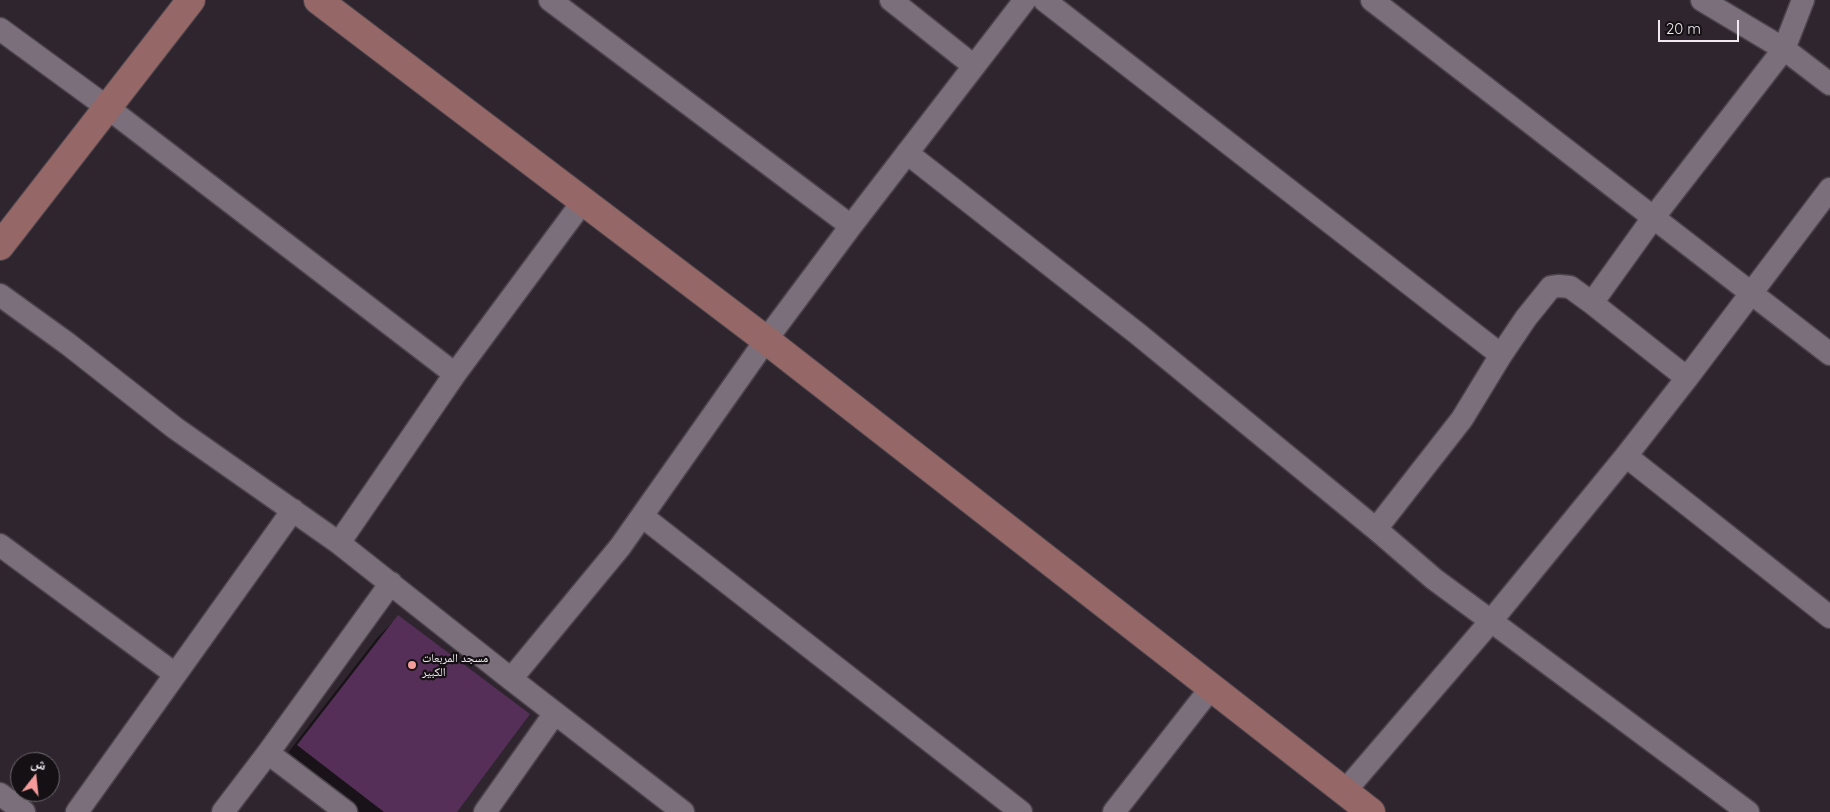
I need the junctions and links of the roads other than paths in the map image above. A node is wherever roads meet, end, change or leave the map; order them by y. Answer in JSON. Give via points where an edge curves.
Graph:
{"nodes":[{"id":1,"x":191,"y":0,"type":"edge"},
{"id":2,"x":318,"y":0,"type":"edge"},
{"id":3,"x":550,"y":0,"type":"edge"},
{"id":4,"x":891,"y":0,"type":"edge"},
{"id":5,"x":1025,"y":0,"type":"edge"},
{"id":6,"x":1044,"y":0,"type":"edge"},
{"id":7,"x":1372,"y":0,"type":"edge"},
{"id":8,"x":1702,"y":0,"type":"edge"},
{"id":9,"x":1803,"y":0,"type":"edge"},
{"id":10,"x":0,"y":29,"type":"edge"},
{"id":11,"x":1784,"y":49,"type":"junction"},
{"id":12,"x":974,"y":66,"type":"junction"},
{"id":13,"x":1830,"y":84,"type":"edge"},
{"id":14,"x":108,"y":108,"type":"junction"},
{"id":15,"x":907,"y":153,"type":"junction"},
{"id":16,"x":1830,"y":189,"type":"edge"},
{"id":17,"x":584,"y":200,"type":"junction"},
{"id":18,"x":1653,"y":218,"type":"junction"},
{"id":19,"x":850,"y":226,"type":"junction"},
{"id":20,"x":0,"y":246,"type":"edge"},
{"id":21,"x":1751,"y":294,"type":"junction"},
{"id":22,"x":0,"y":295,"type":"edge"},
{"id":23,"x":1592,"y":303,"type":"junction"},
{"id":24,"x":766,"y":340,"type":"junction"},
{"id":25,"x":1830,"y":354,"type":"edge"},
{"id":26,"x":1501,"y":355,"type":"junction"},
{"id":27,"x":455,"y":374,"type":"junction"},
{"id":28,"x":1687,"y":378,"type":"junction"},
{"id":29,"x":1626,"y":456,"type":"junction"},
{"id":30,"x":293,"y":510,"type":"junction"},
{"id":31,"x":642,"y":516,"type":"junction"},
{"id":32,"x":1376,"y":529,"type":"junction"},
{"id":33,"x":339,"y":542,"type":"junction"},
{"id":34,"x":0,"y":545,"type":"edge"},
{"id":35,"x":391,"y":583,"type":"junction"},
{"id":36,"x":1830,"y":616,"type":"edge"},
{"id":37,"x":1491,"y":621,"type":"junction"},
{"id":38,"x":175,"y":674,"type":"junction"},
{"id":39,"x":511,"y":679,"type":"junction"},
{"id":40,"x":1211,"y":688,"type":"junction"},
{"id":41,"x":555,"y":713,"type":"junction"},
{"id":42,"x":268,"y":753,"type":"junction"},
{"id":43,"x":1345,"y":791,"type":"junction"},
{"id":44,"x":0,"y":794,"type":"edge"},
{"id":45,"x":24,"y":812,"type":"edge"},
{"id":46,"x":77,"y":812,"type":"edge"},
{"id":47,"x":223,"y":812,"type":"edge"},
{"id":48,"x":346,"y":812,"type":"edge"},
{"id":49,"x":485,"y":812,"type":"edge"},
{"id":50,"x":683,"y":812,"type":"edge"},
{"id":51,"x":1021,"y":812,"type":"edge"},
{"id":52,"x":1114,"y":812,"type":"edge"},
{"id":53,"x":1371,"y":812,"type":"edge"},
{"id":54,"x":1748,"y":812,"type":"edge"}],
"edges":[{"from":1,"to":14,"type":"street"},
{"from":2,"to":17,"type":"street"},
{"from":3,"to":19,"type":"street"},
{"from":4,"to":12,"type":"street"},
{"from":5,"to":12,"type":"street"},
{"from":6,"to":26,"type":"street"},
{"from":7,"to":18,"type":"street"},
{"from":8,"to":11,"type":"street"},
{"from":9,"to":11,"type":"street"},
{"from":10,"to":14,"type":"street"},
{"from":11,"to":13,"type":"street"},
{"from":11,"to":18,"type":"street"},
{"from":12,"to":15,"type":"street"},
{"from":14,"to":20,"type":"street"},
{"from":14,"to":27,"type":"street"},
{"from":15,"to":19,"type":"street"},
{"from":15,"to":32,"type":"street","via":[[1138,334]]},
{"from":16,"to":21,"type":"street"},
{"from":17,"to":24,"type":"street"},
{"from":17,"to":27,"type":"street"},
{"from":18,"to":21,"type":"street"},
{"from":18,"to":23,"type":"street"},
{"from":19,"to":24,"type":"street"},
{"from":21,"to":25,"type":"street"},
{"from":21,"to":28,"type":"street"},
{"from":22,"to":30,"type":"street","via":[[175,428]]},
{"from":23,"to":26,"type":"street","via":[[1570,287],[1551,288]]},
{"from":23,"to":28,"type":"street"},
{"from":24,"to":31,"type":"street"},
{"from":24,"to":40,"type":"street"},
{"from":26,"to":32,"type":"street","via":[[1462,419]]},
{"from":27,"to":33,"type":"street"},
{"from":28,"to":29,"type":"street"},
{"from":29,"to":36,"type":"street"},
{"from":29,"to":37,"type":"street"},
{"from":30,"to":33,"type":"street"},
{"from":30,"to":38,"type":"street"},
{"from":31,"to":39,"type":"street"},
{"from":31,"to":51,"type":"street"},
{"from":32,"to":37,"type":"street","via":[[1434,579]]},
{"from":33,"to":35,"type":"street"},
{"from":34,"to":38,"type":"street"},
{"from":35,"to":39,"type":"street"},
{"from":35,"to":42,"type":"street"},
{"from":37,"to":43,"type":"street"},
{"from":37,"to":54,"type":"street"},
{"from":38,"to":46,"type":"street"},
{"from":39,"to":41,"type":"street"},
{"from":40,"to":43,"type":"street"},
{"from":40,"to":52,"type":"street"},
{"from":41,"to":49,"type":"street"},
{"from":41,"to":50,"type":"street"},
{"from":42,"to":47,"type":"street"},
{"from":42,"to":48,"type":"street"},
{"from":43,"to":53,"type":"street"},
{"from":44,"to":45,"type":"street"}]}
